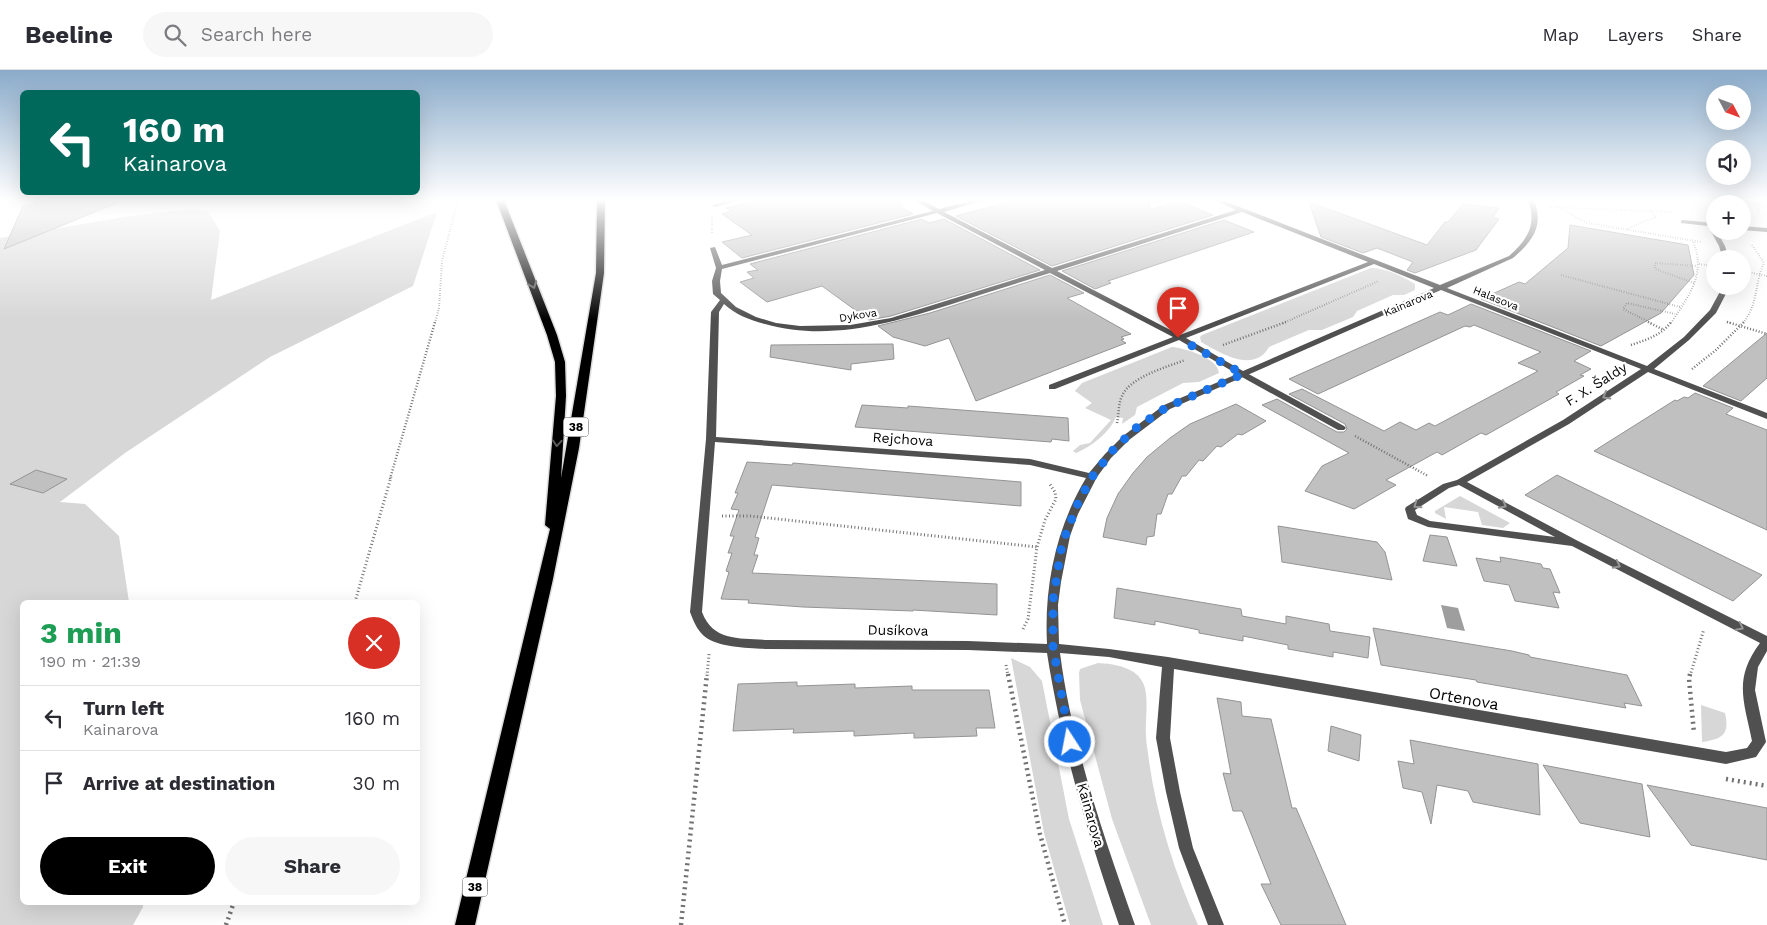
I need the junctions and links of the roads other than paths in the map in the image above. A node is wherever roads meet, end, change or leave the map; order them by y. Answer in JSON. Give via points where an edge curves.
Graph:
{"nodes":[{"id":1,"x":515,"y":240,"type":"edge"},
{"id":2,"x":600,"y":240,"type":"edge"},
{"id":3,"x":826,"y":240,"type":"edge"},
{"id":4,"x":992,"y":240,"type":"edge"},
{"id":5,"x":1148,"y":240,"type":"edge"},
{"id":6,"x":1317,"y":240,"type":"edge"},
{"id":7,"x":1529,"y":240,"type":"edge"},
{"id":8,"x":713,"y":248,"type":"road end"},
{"id":9,"x":1373,"y":262,"type":"junction"},
{"id":10,"x":718,"y":268,"type":"junction"},
{"id":11,"x":1050,"y":271,"type":"junction"},
{"id":12,"x":1442,"y":288,"type":"junction"},
{"id":13,"x":1724,"y":295,"type":"edge"},
{"id":14,"x":723,"y":301,"type":"junction"},
{"id":15,"x":1178,"y":338,"type":"junction"},
{"id":16,"x":1647,"y":370,"type":"junction"},
{"id":17,"x":1243,"y":374,"type":"junction"},
{"id":18,"x":1052,"y":387,"type":"dead end"},
{"id":19,"x":1767,"y":416,"type":"edge"},
{"id":20,"x":1341,"y":428,"type":"road end"},
{"id":21,"x":711,"y":439,"type":"junction"},
{"id":22,"x":1092,"y":477,"type":"junction"},
{"id":23,"x":1460,"y":482,"type":"junction"},
{"id":24,"x":1574,"y":543,"type":"junction"},
{"id":25,"x":546,"y":579,"type":"junction"},
{"id":26,"x":1767,"y":641,"type":"edge"},
{"id":27,"x":1053,"y":647,"type":"junction"},
{"id":28,"x":1168,"y":662,"type":"junction"},
{"id":29,"x":466,"y":925,"type":"edge"},
{"id":30,"x":1127,"y":925,"type":"edge"},
{"id":31,"x":1216,"y":925,"type":"edge"}],
"edges":[{"from":1,"to":25,"type":"main road","one_way":true,"via":[[560,362],[561,396]]},
{"from":2,"to":25,"type":"main road","number":"38","via":[[600,273],[573,448]]},
{"from":3,"to":10,"type":"street"},
{"from":4,"to":11,"type":"street"},
{"from":5,"to":11,"type":"street","name":"Dykova"},
{"from":6,"to":9,"type":"street","name":"Halasova"},
{"from":7,"to":12,"type":"street","name":"Kainarova","via":[[1520,250],[1495,266]]},
{"from":8,"to":10,"type":"street"},
{"from":9,"to":12,"type":"street","name":"Halasova"},
{"from":9,"to":15,"type":"street"},
{"from":10,"to":14,"type":"street","via":[[717,294]]},
{"from":11,"to":14,"type":"street","name":"Dykova","via":[[893,320],[850,329],[781,325],[753,317]]},
{"from":11,"to":15,"type":"street"},
{"from":12,"to":16,"type":"street","name":"Halasova"},
{"from":12,"to":17,"type":"street","name":"Kainarova"},
{"from":13,"to":16,"type":"street","name":"F. X. Šaldy","via":[[1704,324]]},
{"from":14,"to":21,"type":"street","via":[[715,312]]},
{"from":15,"to":17,"type":"street"},
{"from":15,"to":18,"type":"street"},
{"from":16,"to":19,"type":"street","name":"Halasova"},
{"from":16,"to":23,"type":"street","name":"F. X. Šaldy","one_way":true},
{"from":17,"to":20,"type":"street"},
{"from":17,"to":22,"type":"street","name":"Kainarova","via":[[1167,407],[1136,428]]},
{"from":21,"to":22,"type":"street","name":"Rejchova","via":[[1030,462]]},
{"from":21,"to":27,"type":"street","name":"Dusíkova","via":[[696,612],[711,636],[743,642]]},
{"from":22,"to":27,"type":"street","name":"Kainarova","via":[[1062,544],[1053,600]]},
{"from":23,"to":24,"type":"street","name":"F. X. Šaldy","one_way":true},
{"from":23,"to":24,"type":"street","name":"F. X. Šaldy","one_way":true,"via":[[1446,486],[1410,509],[1412,517],[1428,524]]},
{"from":24,"to":26,"type":"street","name":"F. X. Šaldy","one_way":true},
{"from":25,"to":29,"type":"main road","number":"38"},
{"from":26,"to":28,"type":"street","name":"Ortenova","via":[[1758,652],[1748,680],[1749,706],[1758,742],[1751,753],[1726,758]]},
{"from":27,"to":28,"type":"street","name":"Ortenova"},
{"from":27,"to":30,"type":"street","name":"Kainarova","via":[[1070,742],[1103,857]]},
{"from":28,"to":31,"type":"street","via":[[1163,738],[1172,792],[1186,848]]}]}
